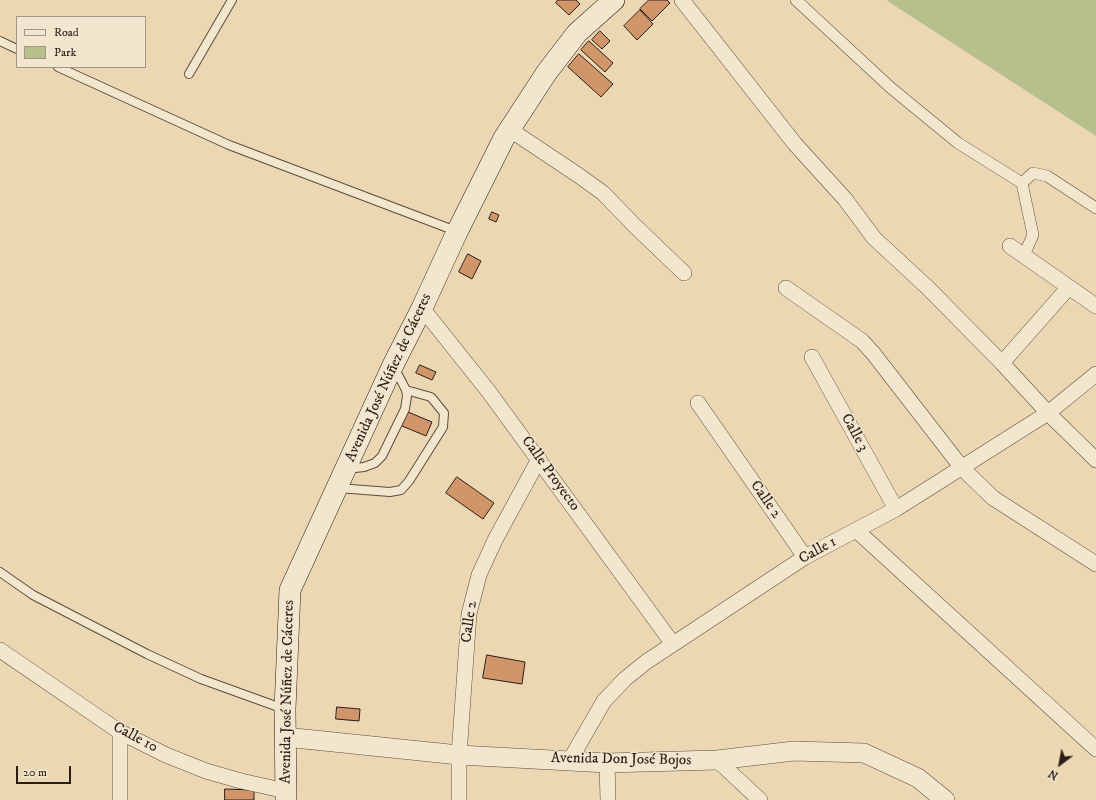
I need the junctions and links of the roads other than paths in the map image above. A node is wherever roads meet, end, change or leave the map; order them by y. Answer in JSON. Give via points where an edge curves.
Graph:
{"nodes":[{"id":1,"x":232,"y":0,"type":"edge"},
{"id":2,"x":682,"y":0,"type":"edge"},
{"id":3,"x":796,"y":0,"type":"edge"},
{"id":4,"x":611,"y":1,"type":"edge"},
{"id":5,"x":0,"y":41,"type":"edge"},
{"id":6,"x":16,"y":49,"type":"edge"},
{"id":7,"x":60,"y":68,"type":"edge"},
{"id":8,"x":189,"y":74,"type":"dead end"},
{"id":9,"x":509,"y":129,"type":"junction"},
{"id":10,"x":1022,"y":183,"type":"junction"},
{"id":11,"x":1096,"y":208,"type":"edge"},
{"id":12,"x":457,"y":232,"type":"junction"},
{"id":13,"x":1010,"y":246,"type":"dead end"},
{"id":14,"x":1024,"y":255,"type":"junction"},
{"id":15,"x":684,"y":273,"type":"dead end"},
{"id":16,"x":786,"y":288,"type":"dead end"},
{"id":17,"x":1068,"y":288,"type":"junction"},
{"id":18,"x":1096,"y":306,"type":"edge"},
{"id":19,"x":422,"y":308,"type":"junction"},
{"id":20,"x":812,"y":357,"type":"dead end"},
{"id":21,"x":1002,"y":363,"type":"junction"},
{"id":22,"x":393,"y":366,"type":"junction"},
{"id":23,"x":1096,"y":374,"type":"edge"},
{"id":24,"x":406,"y":390,"type":"junction"},
{"id":25,"x":698,"y":403,"type":"dead end"},
{"id":26,"x":1048,"y":413,"type":"junction"},
{"id":27,"x":539,"y":459,"type":"junction"},
{"id":28,"x":1096,"y":460,"type":"edge"},
{"id":29,"x":962,"y":468,"type":"junction"},
{"id":30,"x":346,"y":469,"type":"junction"},
{"id":31,"x":337,"y":488,"type":"junction"},
{"id":32,"x":896,"y":509,"type":"junction"},
{"id":33,"x":856,"y":530,"type":"junction"},
{"id":34,"x":805,"y":557,"type":"junction"},
{"id":35,"x":1096,"y":564,"type":"edge"},
{"id":36,"x":0,"y":572,"type":"edge"},
{"id":37,"x":672,"y":644,"type":"junction"},
{"id":38,"x":0,"y":650,"type":"edge"},
{"id":39,"x":285,"y":710,"type":"junction"},
{"id":40,"x":120,"y":732,"type":"junction"},
{"id":41,"x":285,"y":737,"type":"junction"},
{"id":42,"x":1096,"y":749,"type":"edge"},
{"id":43,"x":459,"y":755,"type":"junction"},
{"id":44,"x":570,"y":760,"type":"junction"},
{"id":45,"x":717,"y":760,"type":"junction"},
{"id":46,"x":607,"y":763,"type":"junction"},
{"id":47,"x":286,"y":796,"type":"edge"},
{"id":48,"x":120,"y":800,"type":"edge"},
{"id":49,"x":459,"y":800,"type":"edge"},
{"id":50,"x":608,"y":800,"type":"edge"},
{"id":51,"x":760,"y":800,"type":"edge"},
{"id":52,"x":945,"y":800,"type":"edge"}],
"edges":[{"from":1,"to":8,"type":"lane"},
{"from":2,"to":21,"type":"street","via":[[874,238]]},
{"from":3,"to":10,"type":"street","via":[[891,88],[958,143]]},
{"from":4,"to":9,"type":"main road","name":"Avenida José Núñez de Cáceres","via":[[577,33]]},
{"from":5,"to":6,"type":"lane"},
{"from":7,"to":12,"type":"lane","via":[[230,145]]},
{"from":9,"to":12,"type":"main road","name":"Avenida José Núñez de Cáceres"},
{"from":9,"to":15,"type":"street","via":[[604,193]]},
{"from":10,"to":11,"type":"street","via":[[1034,173],[1047,176]]},
{"from":10,"to":14,"type":"street","via":[[1032,235]]},
{"from":12,"to":19,"type":"main road","name":"Avenida José Núñez de Cáceres"},
{"from":13,"to":14,"type":"street"},
{"from":14,"to":17,"type":"street"},
{"from":16,"to":29,"type":"street","via":[[862,341]]},
{"from":17,"to":18,"type":"street"},
{"from":17,"to":21,"type":"street"},
{"from":19,"to":22,"type":"main road","name":"Avenida José Núñez de Cáceres"},
{"from":19,"to":27,"type":"street","name":"Calle Proyecto"},
{"from":20,"to":32,"type":"street","name":"Calle 3"},
{"from":21,"to":26,"type":"street"},
{"from":22,"to":24,"type":"lane"},
{"from":22,"to":30,"type":"main road","name":"Avenida José Núñez de Cáceres"},
{"from":23,"to":26,"type":"street","name":"Calle 1"},
{"from":24,"to":30,"type":"lane","via":[[405,409],[382,456],[375,463],[364,467]]},
{"from":24,"to":31,"type":"lane","via":[[431,397],[444,413],[442,427],[410,481],[401,490],[390,492]]},
{"from":25,"to":34,"type":"street","name":"Calle 2"},
{"from":26,"to":28,"type":"street"},
{"from":26,"to":29,"type":"street","name":"Calle 1"},
{"from":27,"to":37,"type":"street","name":"Calle Proyecto"},
{"from":27,"to":43,"type":"street","name":"Calle 2","via":[[479,575],[469,614]]},
{"from":29,"to":32,"type":"street","name":"Calle 1"},
{"from":29,"to":35,"type":"street","via":[[993,498]]},
{"from":30,"to":31,"type":"main road","name":"Avenida José Núñez de Cáceres"},
{"from":31,"to":39,"type":"main road","name":"Avenida José Núñez de Cáceres","via":[[290,590]]},
{"from":32,"to":33,"type":"street","name":"Calle 1"},
{"from":33,"to":34,"type":"street","name":"Calle 1"},
{"from":33,"to":42,"type":"street"},
{"from":34,"to":37,"type":"street","name":"Calle 1"},
{"from":36,"to":39,"type":"lane","via":[[33,595],[147,654],[201,679]]},
{"from":37,"to":44,"type":"street","name":"Calle 1","via":[[624,679],[604,701]]},
{"from":38,"to":40,"type":"street","name":"Calle 10"},
{"from":39,"to":41,"type":"main road","name":"Avenida José Núñez de Cáceres"},
{"from":40,"to":47,"type":"street","name":"Calle 10","via":[[206,771]]},
{"from":40,"to":48,"type":"street"},
{"from":41,"to":43,"type":"street","name":"Avenida Don José Bojos"},
{"from":41,"to":47,"type":"main road","name":"Avenida José Núñez de Cáceres"},
{"from":43,"to":44,"type":"street","name":"Avenida Don José Bojos"},
{"from":43,"to":49,"type":"street","name":"Calle 2"},
{"from":44,"to":46,"type":"street","name":"Avenida Don José Bojos"},
{"from":45,"to":46,"type":"street","name":"Avenida Don José Bojos"},
{"from":45,"to":51,"type":"street"},
{"from":45,"to":52,"type":"street","name":"Avenida Don José Bojos","via":[[794,750],[864,753],[918,778]]},
{"from":46,"to":50,"type":"street"}]}
